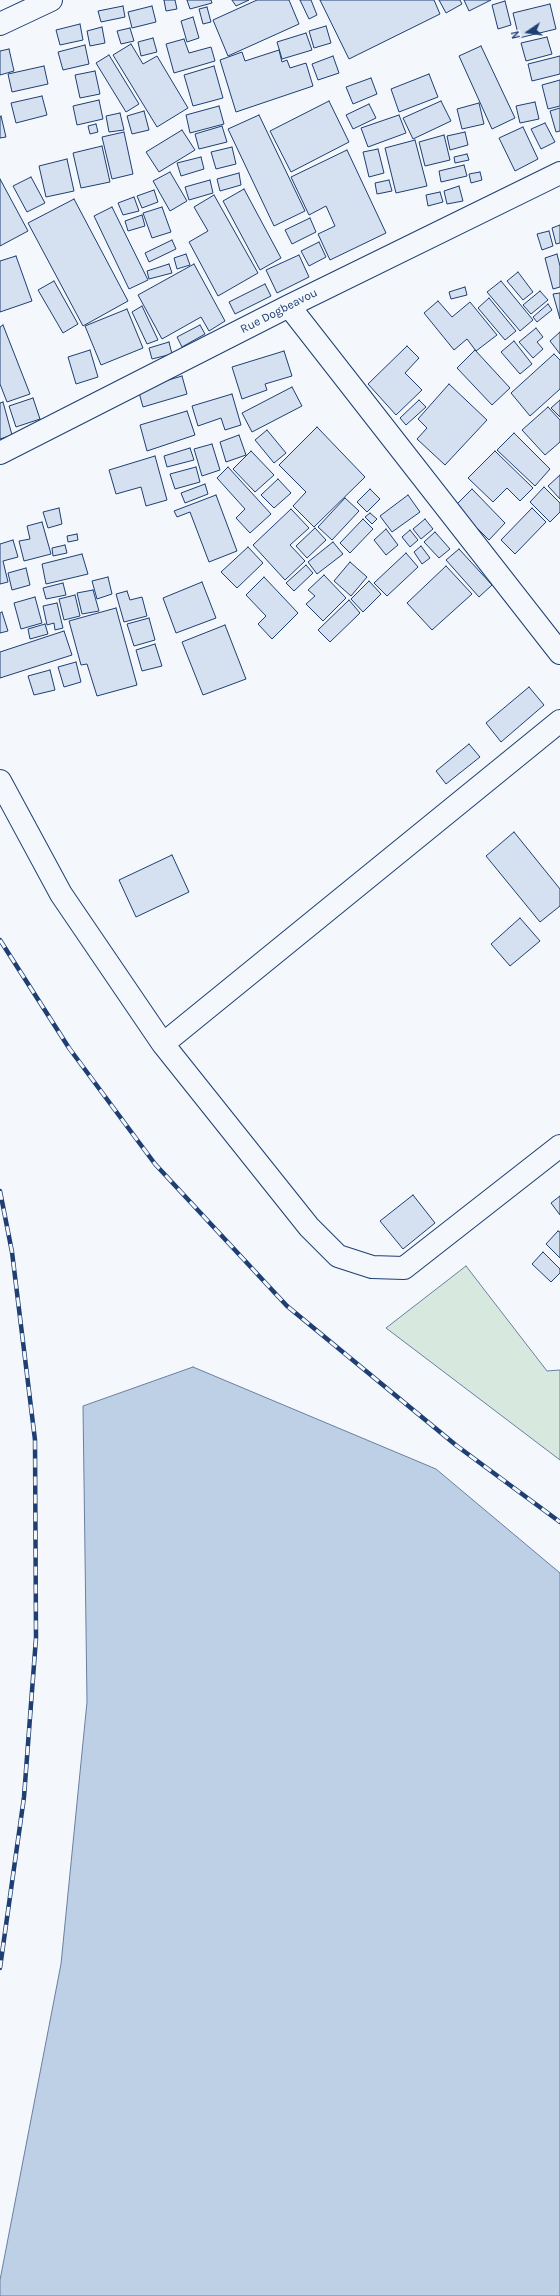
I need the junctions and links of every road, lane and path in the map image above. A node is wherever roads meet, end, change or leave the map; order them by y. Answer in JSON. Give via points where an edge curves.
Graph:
{"nodes":[{"id":1,"x":51,"y":0,"type":"edge"},
{"id":2,"x":0,"y":24,"type":"edge"},
{"id":3,"x":560,"y":173,"type":"edge"},
{"id":4,"x":289,"y":306,"type":"junction"},
{"id":5,"x":0,"y":454,"type":"edge"},
{"id":6,"x":560,"y":652,"type":"edge"},
{"id":7,"x":560,"y":721,"type":"edge"},
{"id":8,"x":0,"y":781,"type":"edge"},
{"id":9,"x":163,"y":1044,"type":"junction"},
{"id":10,"x":560,"y":1146,"type":"edge"}],
"edges":[{"from":1,"to":2,"type":"street"},
{"from":3,"to":4,"type":"street","name":"Rue Dogbeavou"},
{"from":4,"to":5,"type":"street","name":"Rue Dogbeavou"},
{"from":4,"to":6,"type":"street"},
{"from":7,"to":9,"type":"street"},
{"from":8,"to":9,"type":"street","via":[[61,894]]},
{"from":9,"to":10,"type":"street","via":[[308,1227],[338,1256],[372,1267],[404,1268]]}]}
